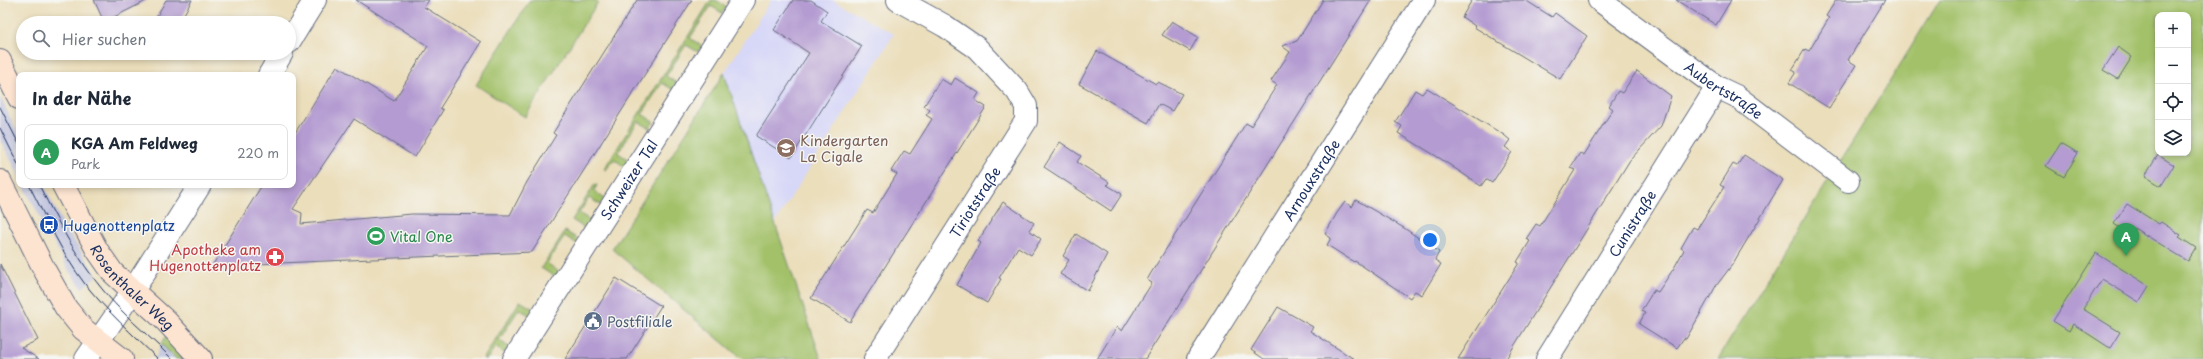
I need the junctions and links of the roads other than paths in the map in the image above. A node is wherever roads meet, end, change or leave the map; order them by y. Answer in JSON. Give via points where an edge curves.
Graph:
{"nodes":[{"id":1,"x":315,"y":0,"type":"edge"},
{"id":2,"x":743,"y":0,"type":"edge"},
{"id":3,"x":898,"y":0,"type":"edge"},
{"id":4,"x":1424,"y":0,"type":"edge"},
{"id":5,"x":1599,"y":0,"type":"edge"},
{"id":6,"x":296,"y":31,"type":"edge"},
{"id":7,"x":278,"y":60,"type":"edge"},
{"id":8,"x":0,"y":61,"type":"edge"},
{"id":9,"x":270,"y":72,"type":"edge"},
{"id":10,"x":1717,"y":87,"type":"junction"},
{"id":11,"x":16,"y":92,"type":"edge"},
{"id":12,"x":0,"y":180,"type":"edge"},
{"id":13,"x":1848,"y":181,"type":"dead end"},
{"id":14,"x":65,"y":188,"type":"edge"},
{"id":15,"x":198,"y":188,"type":"edge"},
{"id":16,"x":132,"y":292,"type":"junction"},
{"id":17,"x":99,"y":341,"type":"junction"},
{"id":18,"x":86,"y":359,"type":"edge"},
{"id":19,"x":122,"y":359,"type":"edge"},
{"id":20,"x":202,"y":359,"type":"edge"},
{"id":21,"x":514,"y":359,"type":"edge"},
{"id":22,"x":876,"y":359,"type":"edge"},
{"id":23,"x":1198,"y":359,"type":"edge"},
{"id":24,"x":1547,"y":359,"type":"edge"}],
"edges":[{"from":1,"to":6,"type":"street"},
{"from":2,"to":21,"type":"street","name":"Schweizer Tal"},
{"from":3,"to":22,"type":"street","name":"Tiriotstraße","via":[[945,26],[977,48],[1017,91],[1026,106],[1026,121]]},
{"from":4,"to":23,"type":"street","name":"Arnouxstraße"},
{"from":5,"to":10,"type":"street","name":"Aubertstraße"},
{"from":7,"to":9,"type":"street"},
{"from":8,"to":11,"type":"main road"},
{"from":10,"to":13,"type":"street","name":"Aubertstraße","via":[[1736,96]]},
{"from":10,"to":24,"type":"street","name":"Cunistraße"},
{"from":12,"to":17,"type":"main road","via":[[66,308],[83,330]]},
{"from":14,"to":16,"type":"main road","name":"Rosenthaler Weg","via":[[97,250],[113,273]]},
{"from":15,"to":16,"type":"street"},
{"from":16,"to":17,"type":"street"},
{"from":16,"to":20,"type":"main road","name":"Rosenthaler Weg","via":[[166,321]]},
{"from":17,"to":18,"type":"street"},
{"from":17,"to":19,"type":"main road"}]}
